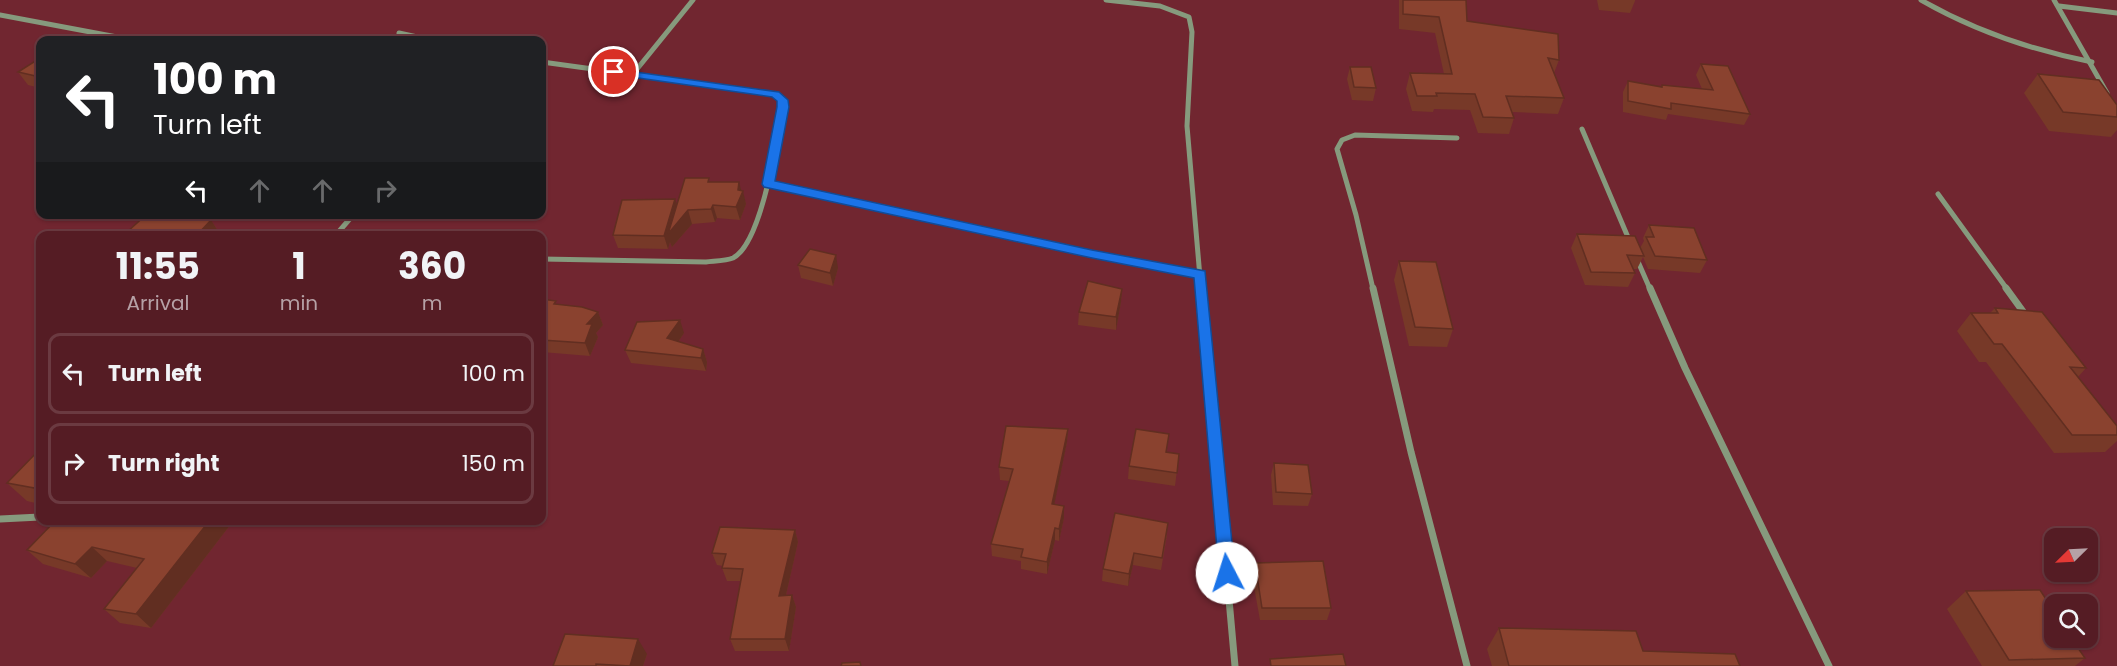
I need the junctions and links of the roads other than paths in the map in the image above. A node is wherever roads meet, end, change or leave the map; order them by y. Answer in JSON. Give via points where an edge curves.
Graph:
{"nodes":[{"id":1,"x":693,"y":0,"type":"edge"},
{"id":2,"x":1106,"y":0,"type":"edge"},
{"id":3,"x":1921,"y":0,"type":"edge"},
{"id":4,"x":2054,"y":0,"type":"edge"},
{"id":5,"x":2059,"y":6,"type":"junction"},
{"id":6,"x":2117,"y":13,"type":"edge"},
{"id":7,"x":0,"y":15,"type":"edge"},
{"id":8,"x":399,"y":33,"type":"dead end"},
{"id":9,"x":112,"y":36,"type":"edge"},
{"id":10,"x":413,"y":36,"type":"edge"},
{"id":11,"x":2092,"y":62,"type":"junction"},
{"id":12,"x":546,"y":63,"type":"edge"},
{"id":13,"x":633,"y":74,"type":"junction"},
{"id":14,"x":2112,"y":102,"type":"edge"},
{"id":15,"x":1581,"y":129,"type":"dead end"},
{"id":16,"x":1457,"y":138,"type":"dead end"},
{"id":17,"x":768,"y":184,"type":"junction"},
{"id":18,"x":1938,"y":194,"type":"dead end"},
{"id":19,"x":350,"y":219,"type":"edge"},
{"id":20,"x":339,"y":231,"type":"edge"},
{"id":21,"x":546,"y":259,"type":"edge"},
{"id":22,"x":1201,"y":274,"type":"junction"},
{"id":23,"x":2028,"y":319,"type":"edge"},
{"id":24,"x":36,"y":518,"type":"edge"},
{"id":25,"x":0,"y":519,"type":"edge"},
{"id":26,"x":1235,"y":666,"type":"edge"},
{"id":27,"x":1467,"y":666,"type":"edge"},
{"id":28,"x":1829,"y":666,"type":"edge"}],
"edges":[{"from":1,"to":13,"type":"street"},
{"from":2,"to":22,"type":"street","via":[[1170,8],[1189,17],[1192,32],[1187,126]]},
{"from":3,"to":11,"type":"street","via":[[2008,42]]},
{"from":4,"to":5,"type":"street"},
{"from":5,"to":6,"type":"street"},
{"from":5,"to":11,"type":"street"},
{"from":7,"to":9,"type":"street"},
{"from":8,"to":10,"type":"street"},
{"from":11,"to":14,"type":"street"},
{"from":12,"to":13,"type":"street"},
{"from":13,"to":17,"type":"street","via":[[775,94],[783,107]]},
{"from":15,"to":28,"type":"street","via":[[1685,368]]},
{"from":16,"to":27,"type":"street","via":[[1355,135],[1342,140],[1337,149]]},
{"from":17,"to":21,"type":"street","via":[[749,244],[733,258],[706,262]]},
{"from":17,"to":22,"type":"street","via":[[1080,252]]},
{"from":18,"to":23,"type":"street"},
{"from":19,"to":20,"type":"street"},
{"from":22,"to":26,"type":"street"},
{"from":24,"to":25,"type":"street"}]}
